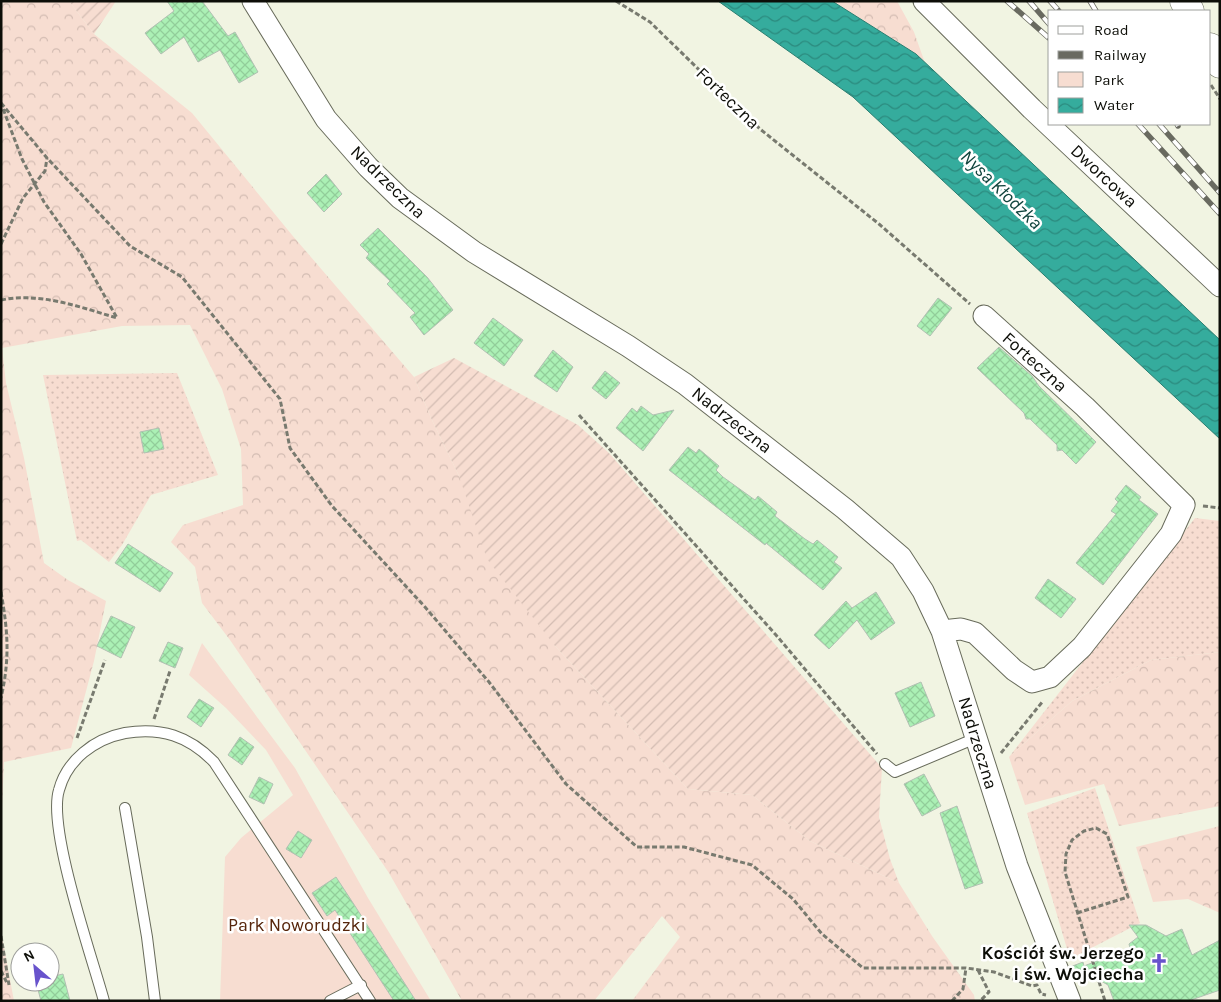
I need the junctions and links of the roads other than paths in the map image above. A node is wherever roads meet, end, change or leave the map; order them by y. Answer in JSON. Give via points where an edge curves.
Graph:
{"nodes":[{"id":1,"x":253,"y":1,"type":"edge"},
{"id":2,"x":924,"y":1,"type":"edge"},
{"id":3,"x":1211,"y":48,"type":"edge"},
{"id":4,"x":1220,"y":64,"type":"edge"},
{"id":5,"x":1048,"y":124,"type":"edge"},
{"id":6,"x":1049,"y":125,"type":"edge"},
{"id":7,"x":1220,"y":286,"type":"edge"},
{"id":8,"x":984,"y":316,"type":"road end"},
{"id":9,"x":942,"y":631,"type":"junction"},
{"id":10,"x":976,"y":738,"type":"junction"},
{"id":11,"x":885,"y":764,"type":"road end"},
{"id":12,"x":125,"y":808,"type":"dead end"},
{"id":13,"x":361,"y":985,"type":"junction"},
{"id":14,"x":104,"y":1001,"type":"edge"},
{"id":15,"x":155,"y":1001,"type":"edge"},
{"id":16,"x":330,"y":1001,"type":"edge"},
{"id":17,"x":370,"y":1001,"type":"edge"},
{"id":18,"x":1070,"y":1001,"type":"edge"}],
"edges":[{"from":1,"to":9,"type":"street","name":"Nadrzeczna","via":[[326,119],[400,198],[474,252],[685,384],[845,509],[901,557],[923,591]]},
{"from":2,"to":5,"type":"street","name":"Dworcowa"},
{"from":3,"to":4,"type":"main road"},
{"from":6,"to":7,"type":"street","name":"Dworcowa"},
{"from":8,"to":9,"type":"street","name":"Forteczna","via":[[1085,407],[1184,505],[1171,534],[1082,647],[1050,677],[1032,682],[1014,670],[975,633],[961,629]]},
{"from":9,"to":10,"type":"street","name":"Nadrzeczna"},
{"from":10,"to":11,"type":"lane","via":[[895,772]]},
{"from":10,"to":18,"type":"street","name":"Nadrzeczna","via":[[1016,866]]},
{"from":12,"to":15,"type":"lane"},
{"from":13,"to":14,"type":"lane","via":[[214,762],[180,736],[150,731],[118,734],[100,742],[74,759],[58,791],[57,816],[67,869]]},
{"from":13,"to":16,"type":"lane"},
{"from":13,"to":17,"type":"lane"}]}
